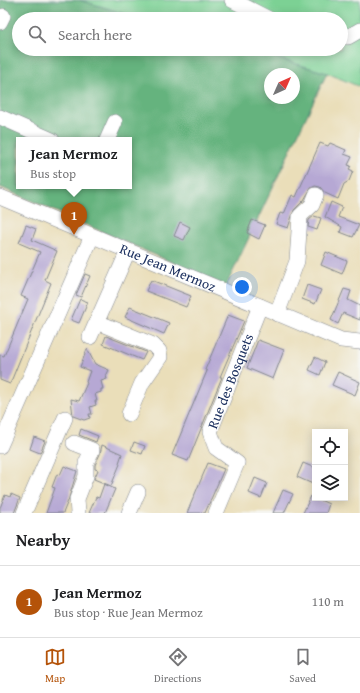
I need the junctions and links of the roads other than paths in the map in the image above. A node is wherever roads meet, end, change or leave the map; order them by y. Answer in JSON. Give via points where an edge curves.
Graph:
{"nodes":[{"id":1,"x":232,"y":0,"type":"edge"},
{"id":2,"x":255,"y":12,"type":"edge"},
{"id":3,"x":360,"y":30,"type":"edge"},
{"id":4,"x":348,"y":37,"type":"edge"},
{"id":5,"x":0,"y":118,"type":"edge"},
{"id":6,"x":115,"y":122,"type":"dead end"},
{"id":7,"x":45,"y":137,"type":"edge"},
{"id":8,"x":108,"y":137,"type":"edge"},
{"id":9,"x":316,"y":195,"type":"dead end"},
{"id":10,"x":0,"y":197,"type":"edge"},
{"id":11,"x":92,"y":236,"type":"junction"},
{"id":12,"x":128,"y":251,"type":"junction"},
{"id":13,"x":260,"y":306,"type":"junction"},
{"id":14,"x":277,"y":314,"type":"junction"},
{"id":15,"x":97,"y":322,"type":"junction"},
{"id":16,"x":90,"y":337,"type":"dead end"},
{"id":17,"x":360,"y":342,"type":"edge"},
{"id":18,"x":129,"y":414,"type":"dead end"},
{"id":19,"x":65,"y":418,"type":"dead end"},
{"id":20,"x":74,"y":443,"type":"dead end"},
{"id":21,"x":0,"y":446,"type":"edge"},
{"id":22,"x":138,"y":492,"type":"dead end"},
{"id":23,"x":24,"y":513,"type":"edge"},
{"id":24,"x":78,"y":513,"type":"edge"},
{"id":25,"x":129,"y":513,"type":"edge"},
{"id":26,"x":216,"y":513,"type":"edge"}],
"edges":[{"from":1,"to":2,"type":"street"},
{"from":3,"to":4,"type":"street"},
{"from":5,"to":7,"type":"street"},
{"from":6,"to":8,"type":"street"},
{"from":9,"to":14,"type":"street","via":[[312,205],[300,216],[297,261]]},
{"from":10,"to":11,"type":"street","name":"Rue Jean Mermoz"},
{"from":11,"to":12,"type":"street","name":"Rue Jean Mermoz"},
{"from":11,"to":21,"type":"street"},
{"from":12,"to":13,"type":"street","name":"Rue Jean Mermoz"},
{"from":12,"to":15,"type":"street"},
{"from":13,"to":14,"type":"street","name":"Rue Jean Mermoz"},
{"from":13,"to":26,"type":"street","name":"Rue des Bosquets","via":[[210,432],[216,448],[237,463]]},
{"from":14,"to":17,"type":"street","name":"Rue Jean Mermoz","via":[[341,340]]},
{"from":15,"to":16,"type":"street"},
{"from":15,"to":18,"type":"street","via":[[153,345],[159,351],[160,357],[142,383]]},
{"from":19,"to":23,"type":"street"},
{"from":20,"to":24,"type":"street","via":[[92,450],[86,463],[86,476],[78,499]]},
{"from":22,"to":25,"type":"street"}]}
